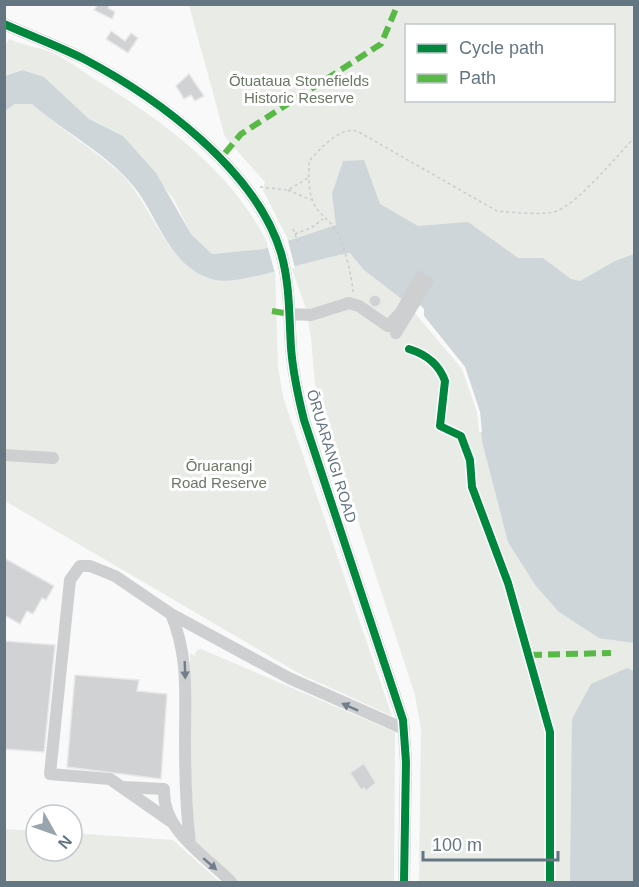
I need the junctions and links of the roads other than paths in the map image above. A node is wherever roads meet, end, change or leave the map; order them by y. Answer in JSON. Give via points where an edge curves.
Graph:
{"nodes":[{"id":1,"x":4,"y":24,"type":"edge"},
{"id":2,"x":423,"y":280,"type":"dead end"},
{"id":3,"x":290,"y":314,"type":"junction"},
{"id":4,"x":4,"y":455,"type":"edge"},
{"id":5,"x":53,"y":458,"type":"dead end"},
{"id":6,"x":171,"y":614,"type":"junction"},
{"id":7,"x":405,"y":729,"type":"junction"},
{"id":8,"x":123,"y":787,"type":"junction"},
{"id":9,"x":173,"y":824,"type":"junction"},
{"id":10,"x":190,"y":843,"type":"junction"},
{"id":11,"x":231,"y":882,"type":"edge"},
{"id":12,"x":404,"y":882,"type":"edge"}],
"edges":[{"from":1,"to":3,"type":"street","name":"ŌRUARANGI ROAD","via":[[99,68],[174,119],[208,148],[248,189],[275,235],[287,277]]},
{"from":2,"to":3,"type":"street","via":[[392,329],[359,306],[346,303],[311,315]]},
{"from":3,"to":7,"type":"street","name":"ŌRUARANGI ROAD","via":[[294,374],[304,420]]},
{"from":4,"to":5,"type":"street"},
{"from":7,"to":6,"type":"street","one_way":true,"via":[[289,678]]},
{"from":6,"to":8,"type":"street","via":[[101,569],[80,566],[70,580],[50,774],[110,779]]},
{"from":6,"to":10,"type":"street","one_way":true,"via":[[186,667],[186,806]]},
{"from":7,"to":12,"type":"street","name":"ŌRUARANGI ROAD"},
{"from":8,"to":9,"type":"street"},
{"from":8,"to":9,"type":"street","via":[[164,789]]},
{"from":9,"to":10,"type":"street"},
{"from":10,"to":11,"type":"street","one_way":true}]}
